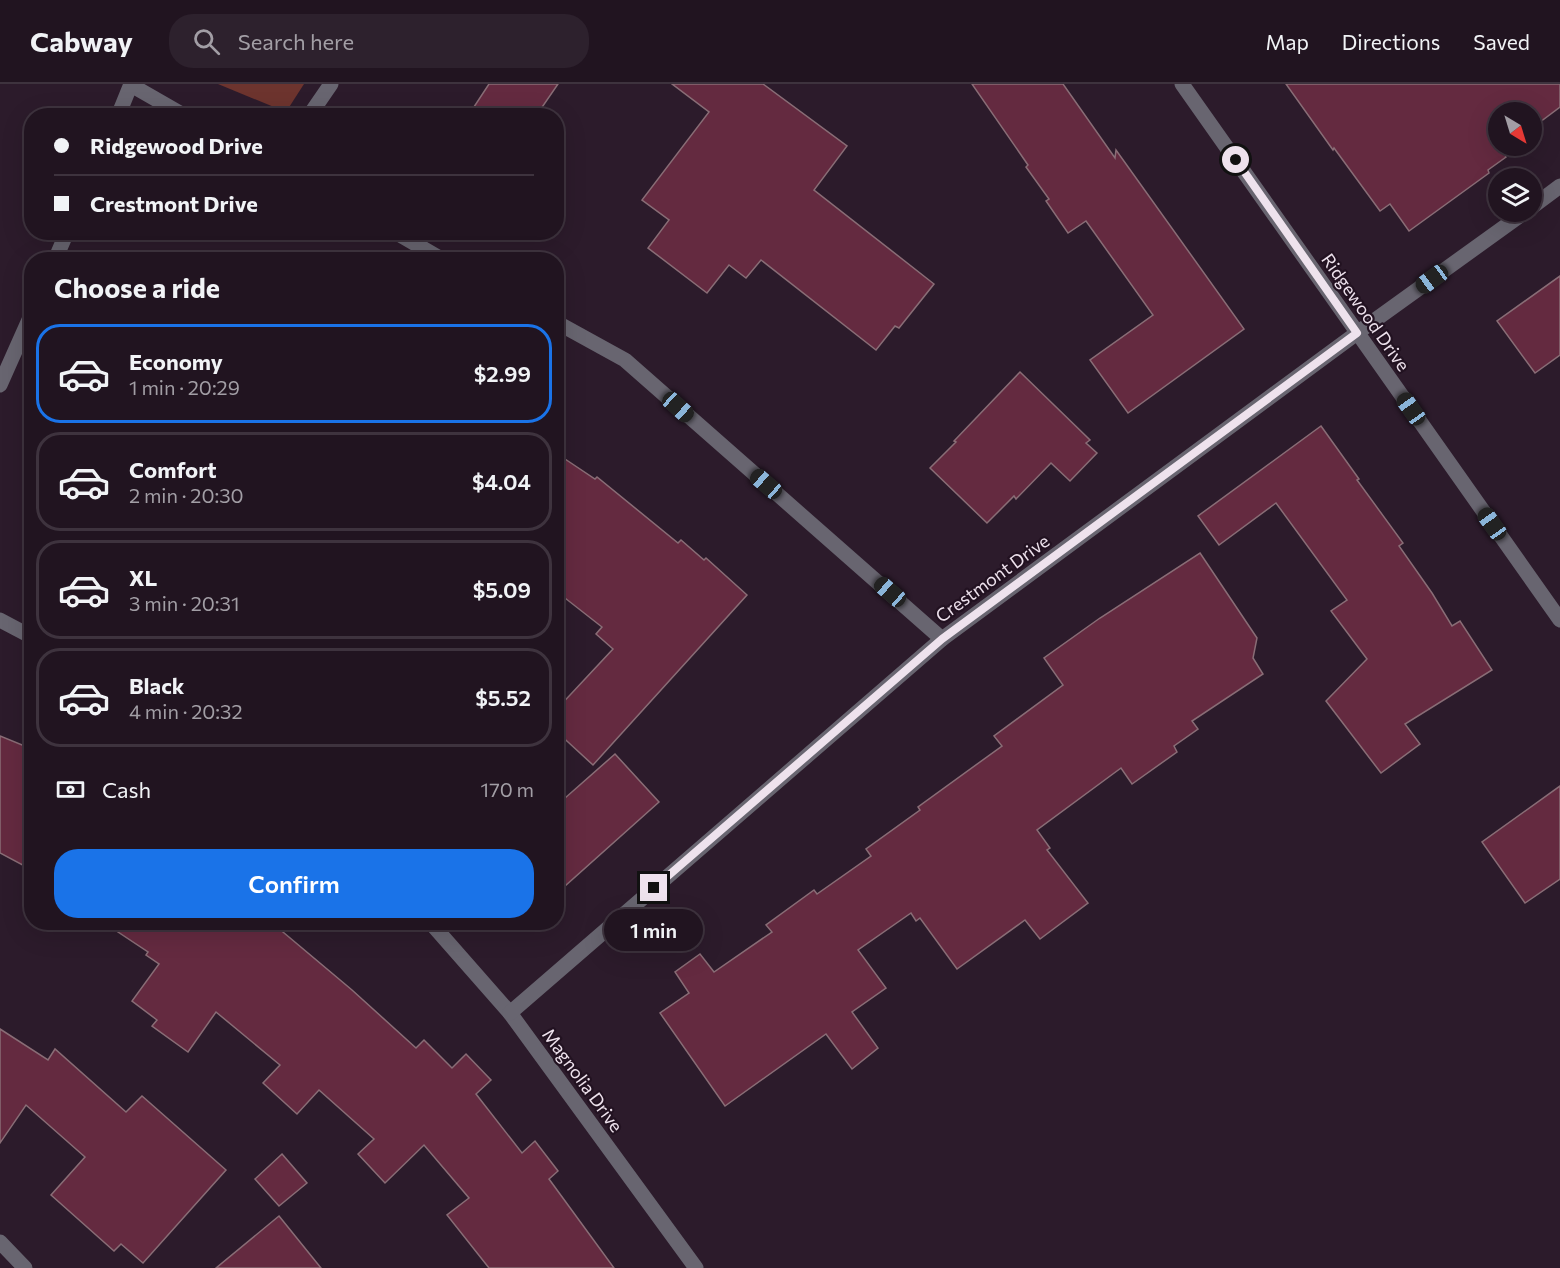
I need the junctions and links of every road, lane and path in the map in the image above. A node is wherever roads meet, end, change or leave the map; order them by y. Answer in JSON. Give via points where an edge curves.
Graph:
{"nodes":[{"id":1,"x":331,"y":84,"type":"edge"},
{"id":2,"x":1182,"y":84,"type":"edge"},
{"id":3,"x":131,"y":85,"type":"edge"},
{"id":4,"x":121,"y":108,"type":"edge"},
{"id":5,"x":171,"y":108,"type":"edge"},
{"id":6,"x":314,"y":108,"type":"edge"},
{"id":7,"x":1560,"y":186,"type":"edge"},
{"id":8,"x":1542,"y":200,"type":"edge"},
{"id":9,"x":1511,"y":222,"type":"edge"},
{"id":10,"x":409,"y":240,"type":"edge"},
{"id":11,"x":429,"y":252,"type":"edge"},
{"id":12,"x":564,"y":326,"type":"edge"},
{"id":13,"x":24,"y":331,"type":"edge"},
{"id":14,"x":1357,"y":333,"type":"junction"},
{"id":15,"x":0,"y":385,"type":"edge"},
{"id":16,"x":0,"y":620,"type":"edge"},
{"id":17,"x":1560,"y":620,"type":"edge"},
{"id":18,"x":24,"y":634,"type":"edge"},
{"id":19,"x":942,"y":639,"type":"junction"},
{"id":20,"x":437,"y":930,"type":"edge"},
{"id":21,"x":510,"y":1013,"type":"junction"},
{"id":22,"x":0,"y":1242,"type":"edge"},
{"id":23,"x":25,"y":1268,"type":"edge"},
{"id":24,"x":696,"y":1268,"type":"edge"}],
"edges":[{"from":1,"to":6,"type":"street"},
{"from":2,"to":14,"type":"street","name":"Ridgewood Drive"},
{"from":3,"to":4,"type":"street"},
{"from":3,"to":5,"type":"street"},
{"from":7,"to":8,"type":"street"},
{"from":9,"to":14,"type":"street","name":"Crestmont Drive"},
{"from":10,"to":11,"type":"street"},
{"from":12,"to":19,"type":"street","via":[[625,360]]},
{"from":13,"to":15,"type":"street"},
{"from":14,"to":17,"type":"street","name":"Ridgewood Drive"},
{"from":14,"to":19,"type":"street","name":"Crestmont Drive"},
{"from":16,"to":18,"type":"street"},
{"from":19,"to":21,"type":"street","name":"Crestmont Drive"},
{"from":20,"to":21,"type":"street","name":"Magnolia Drive"},
{"from":21,"to":24,"type":"street","name":"Magnolia Drive"},
{"from":22,"to":23,"type":"street"}]}
